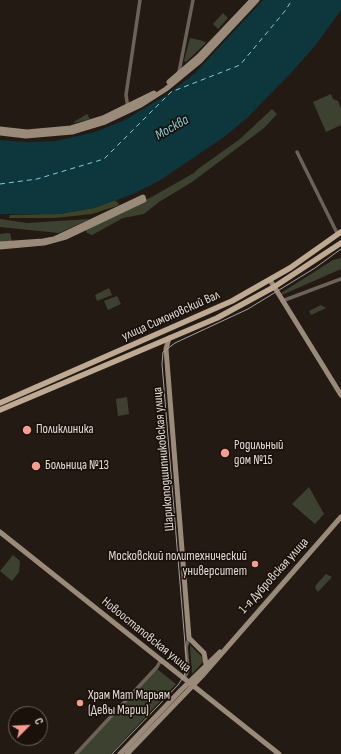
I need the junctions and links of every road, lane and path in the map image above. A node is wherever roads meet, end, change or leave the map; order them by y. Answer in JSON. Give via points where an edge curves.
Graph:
{"nodes":[{"id":1,"x":140,"y":0,"type":"edge"},
{"id":2,"x":193,"y":0,"type":"edge"},
{"id":3,"x":252,"y":0,"type":"edge"},
{"id":4,"x":257,"y":0,"type":"edge"},
{"id":5,"x":182,"y":58,"type":"junction"},
{"id":6,"x":191,"y":64,"type":"junction"},
{"id":7,"x":178,"y":77,"type":"junction"},
{"id":8,"x":128,"y":109,"type":"junction"},
{"id":9,"x":0,"y":129,"type":"edge"},
{"id":10,"x":0,"y":133,"type":"edge"},
{"id":11,"x":297,"y":152,"type":"dead end"},
{"id":12,"x":144,"y":199,"type":"dead end"},
{"id":13,"x":339,"y":234,"type":"edge"},
{"id":14,"x":341,"y":243,"type":"edge"},
{"id":15,"x":0,"y":246,"type":"edge"},
{"id":16,"x":341,"y":279,"type":"edge"},
{"id":17,"x":270,"y":280,"type":"junction"},
{"id":18,"x":274,"y":287,"type":"junction"},
{"id":19,"x":233,"y":300,"type":"junction"},
{"id":20,"x":282,"y":301,"type":"junction"},
{"id":21,"x":237,"y":308,"type":"junction"},
{"id":22,"x":154,"y":336,"type":"junction"},
{"id":23,"x":169,"y":338,"type":"junction"},
{"id":24,"x":158,"y":343,"type":"junction"},
{"id":25,"x":166,"y":349,"type":"junction"},
{"id":26,"x":110,"y":355,"type":"junction"},
{"id":27,"x":113,"y":362,"type":"junction"},
{"id":28,"x":341,"y":395,"type":"edge"},
{"id":29,"x":0,"y":403,"type":"edge"},
{"id":30,"x":0,"y":410,"type":"edge"},
{"id":31,"x":341,"y":517,"type":"edge"},
{"id":32,"x":0,"y":532,"type":"edge"},
{"id":33,"x":189,"y":638,"type":"junction"},
{"id":34,"x":224,"y":649,"type":"junction"},
{"id":35,"x":204,"y":653,"type":"junction"},
{"id":36,"x":215,"y":656,"type":"junction"},
{"id":37,"x":161,"y":660,"type":"junction"},
{"id":38,"x":206,"y":664,"type":"junction"},
{"id":39,"x":188,"y":682,"type":"junction"},
{"id":40,"x":76,"y":754,"type":"edge"},
{"id":41,"x":120,"y":754,"type":"edge"},
{"id":42,"x":127,"y":754,"type":"edge"},
{"id":43,"x":279,"y":754,"type":"edge"}],
"edges":[{"from":1,"to":8,"type":"street","via":[[126,95]]},
{"from":2,"to":5,"type":"street"},
{"from":3,"to":6,"type":"main road"},
{"from":4,"to":7,"type":"main road","via":[[200,61]]},
{"from":5,"to":6,"type":"street","via":[[184,64]]},
{"from":5,"to":7,"type":"street"},
{"from":6,"to":7,"type":"main road"},
{"from":7,"to":8,"type":"main road"},
{"from":8,"to":9,"type":"main road","via":[[71,128],[27,132]]},
{"from":8,"to":10,"type":"main road","via":[[105,122],[72,132],[26,136]]},
{"from":11,"to":13,"type":"street"},
{"from":12,"to":15,"type":"main road","via":[[61,238],[44,243]]},
{"from":13,"to":17,"type":"main road","name":"улица Симоновский Вал"},
{"from":14,"to":18,"type":"main road","name":"улица Симоновский Вал"},
{"from":16,"to":20,"type":"street"},
{"from":17,"to":18,"type":"main road"},
{"from":17,"to":19,"type":"main road","name":"улица Симоновский Вал"},
{"from":18,"to":20,"type":"main road"},
{"from":18,"to":21,"type":"main road","name":"улица Симоновский Вал"},
{"from":19,"to":21,"type":"main road","via":[[239,302]]},
{"from":19,"to":22,"type":"main road","name":"улица Симоновский Вал"},
{"from":20,"to":28,"type":"main road"},
{"from":21,"to":23,"type":"main road","name":"улица Симоновский Вал"},
{"from":22,"to":24,"type":"street","via":[[160,338]]},
{"from":22,"to":26,"type":"main road","name":"улица Симоновский Вал"},
{"from":23,"to":24,"type":"main road","name":"улица Симоновский Вал"},
{"from":23,"to":25,"type":"main road","name":"Шарикоподшипниковская улица"},
{"from":24,"to":25,"type":"main road"},
{"from":24,"to":27,"type":"main road","name":"улица Симоновский Вал"},
{"from":25,"to":33,"type":"main road","name":"Шарикоподшипниковская улица"},
{"from":26,"to":27,"type":"main road","via":[[108,361]]},
{"from":26,"to":29,"type":"main road","name":"улица Симоновский Вал"},
{"from":27,"to":30,"type":"main road","name":"улица Симоновский Вал"},
{"from":31,"to":34,"type":"main road","name":"1-я Дубровская улица"},
{"from":32,"to":37,"type":"main road","name":"Новоостаповская улица"},
{"from":33,"to":35,"type":"main road"},
{"from":33,"to":39,"type":"street","name":"Шарикоподшипниковская улица","via":[[186,647]]},
{"from":34,"to":36,"type":"main road","name":"1-я Дубровская улица"},
{"from":34,"to":39,"type":"main road","name":"1-я Дубровская улица"},
{"from":35,"to":36,"type":"main road"},
{"from":35,"to":38,"type":"main road"},
{"from":36,"to":38,"type":"main road","name":"1-я Дубровская улица"},
{"from":37,"to":39,"type":"main road","name":"Новоостаповская улица"},
{"from":37,"to":40,"type":"street"},
{"from":38,"to":39,"type":"main road","name":"1-я Дубровская улица"},
{"from":39,"to":41,"type":"main road"},
{"from":39,"to":42,"type":"main road"},
{"from":39,"to":43,"type":"main road","name":"Новоостаповская улица"}]}
